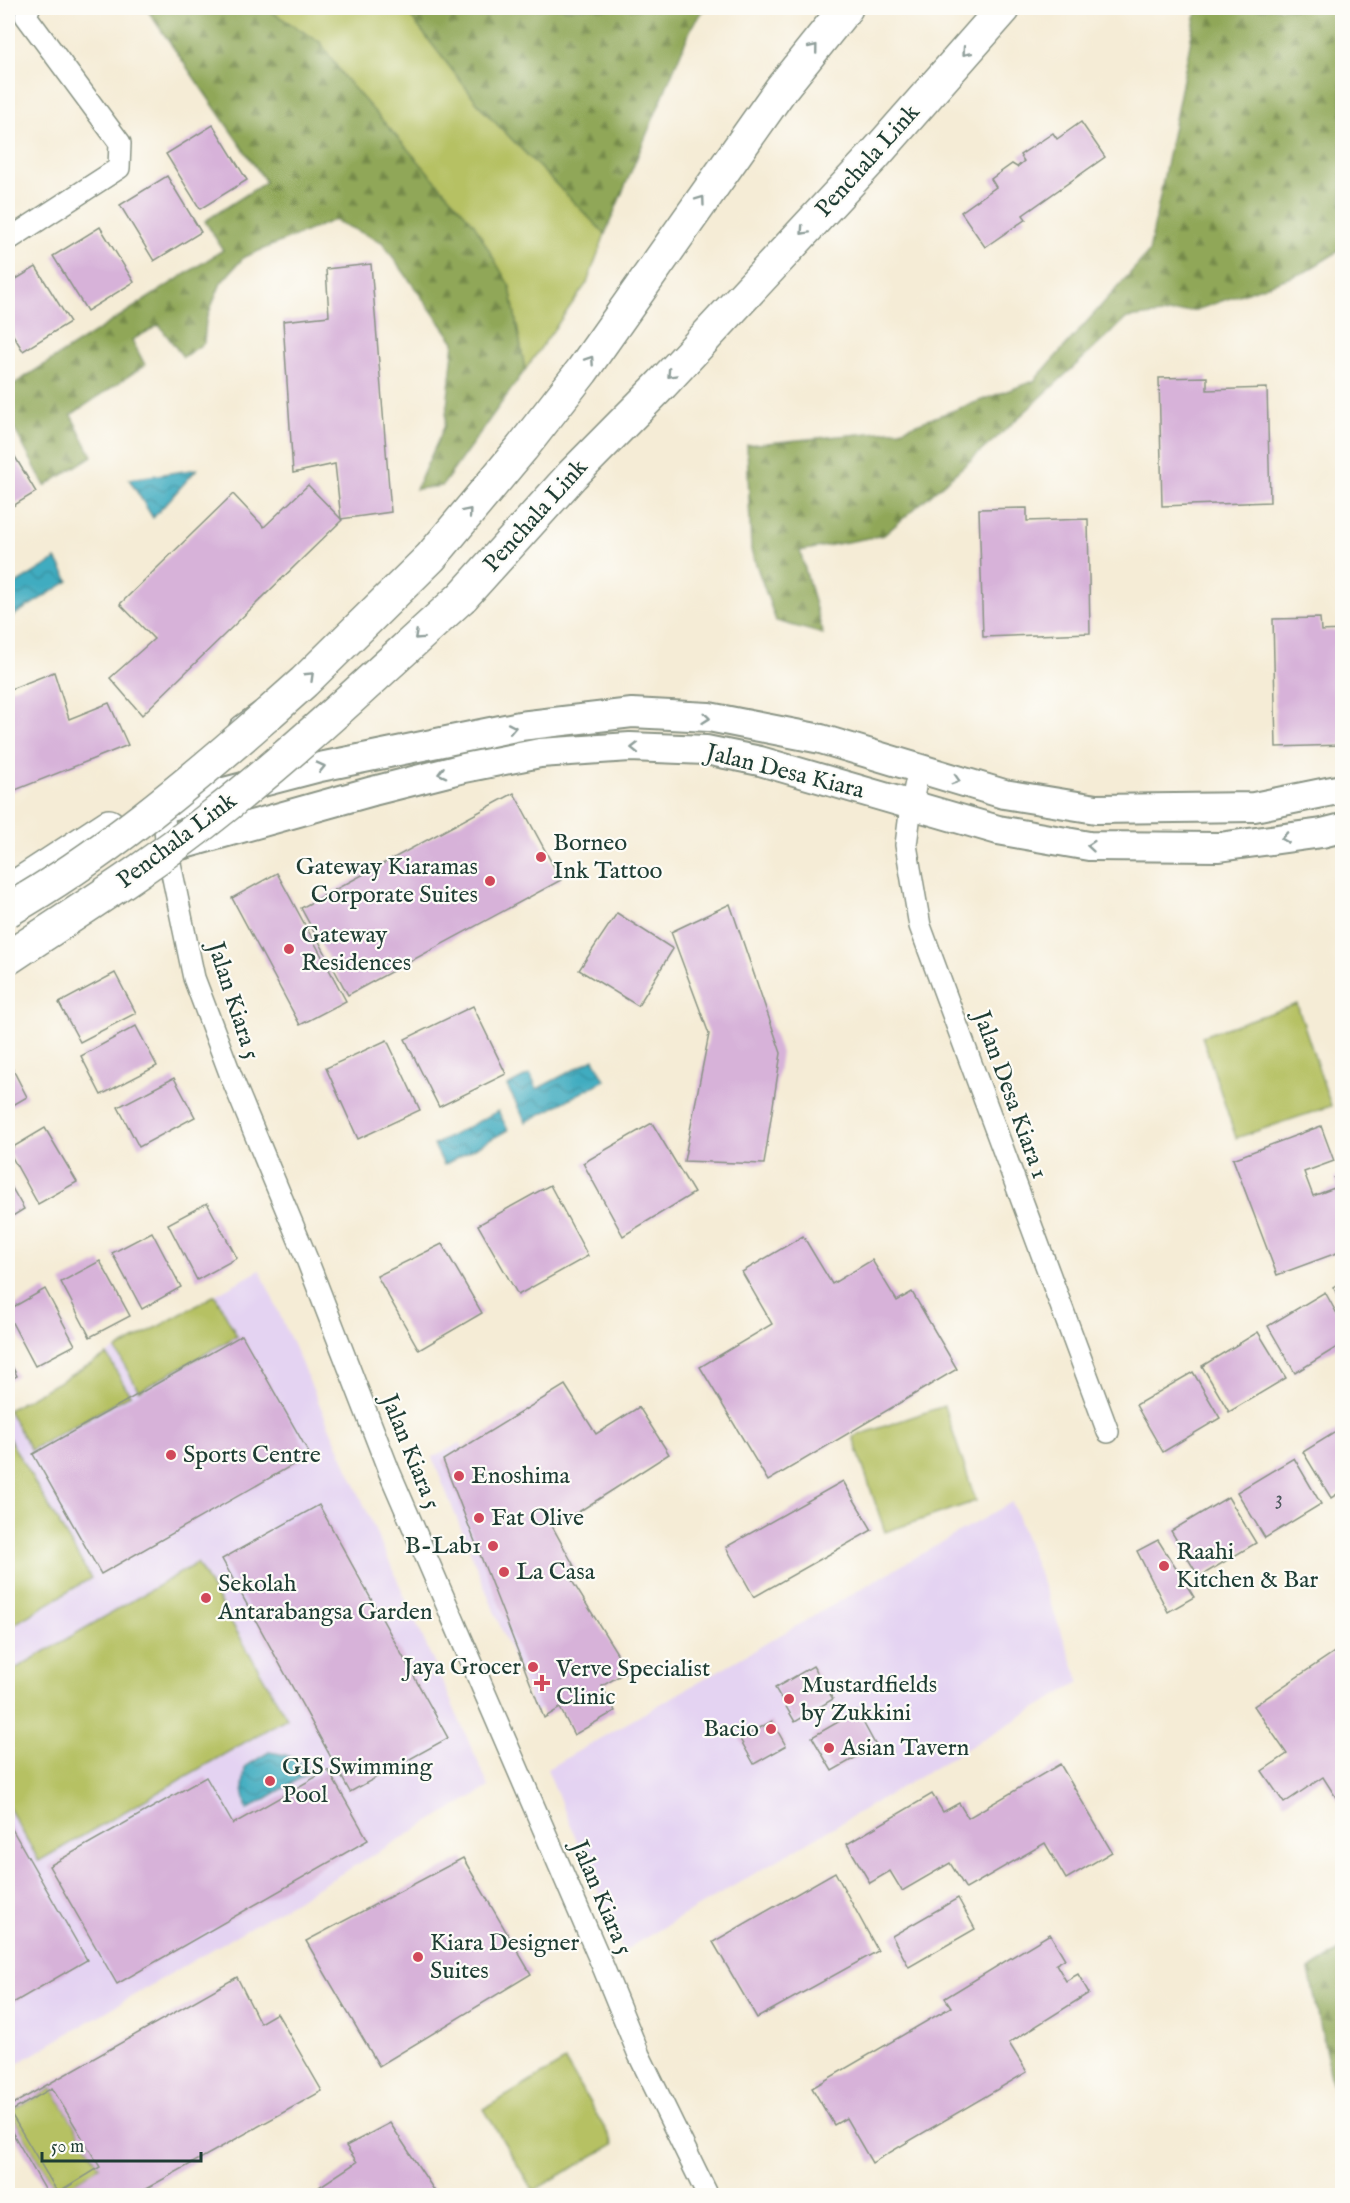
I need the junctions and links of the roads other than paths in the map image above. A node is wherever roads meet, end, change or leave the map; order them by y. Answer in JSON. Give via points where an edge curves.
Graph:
{"nodes":[{"id":1,"x":29,"y":8,"type":"edge"},
{"id":2,"x":846,"y":8,"type":"edge"},
{"id":3,"x":1004,"y":8,"type":"edge"},
{"id":4,"x":8,"y":240,"type":"edge"},
{"id":5,"x":267,"y":715,"type":"junction"},
{"id":6,"x":919,"y":768,"type":"junction"},
{"id":7,"x":1342,"y":789,"type":"edge"},
{"id":8,"x":911,"y":806,"type":"junction"},
{"id":9,"x":163,"y":808,"type":"junction"},
{"id":10,"x":1342,"y":828,"type":"edge"},
{"id":11,"x":167,"y":849,"type":"junction"},
{"id":12,"x":8,"y":892,"type":"edge"},
{"id":13,"x":8,"y":909,"type":"edge"},
{"id":14,"x":8,"y":946,"type":"edge"},
{"id":15,"x":8,"y":958,"type":"edge"},
{"id":16,"x":1108,"y":1432,"type":"dead end"},
{"id":17,"x":708,"y":2196,"type":"edge"}],
"edges":[{"from":1,"to":4,"type":"street","via":[[26,16],[120,143],[119,168]]},
{"from":5,"to":2,"type":"highway","one_way":true,"via":[[431,557],[522,448],[582,371],[775,98]]},
{"from":3,"to":15,"type":"highway","name":"Penchala Link","one_way":true,"bridge":true,"via":[[872,158],[462,597],[213,817],[127,880]]},
{"from":5,"to":12,"type":"highway","bridge":true,"via":[[135,809]]},
{"from":5,"to":13,"type":"highway","bridge":true,"via":[[194,779],[115,839]]},
{"from":6,"to":7,"type":"main road","name":"Jalan Desa Kiara","one_way":true,"via":[[1004,794],[1096,809],[1254,807]]},
{"from":6,"to":8,"type":"street","name":"Jalan Desa Kiara 1"},
{"from":9,"to":6,"type":"main road","name":"Jalan Desa Kiara","one_way":true,"via":[[320,767],[520,726],[632,713],[742,723],[821,739]]},
{"from":10,"to":8,"type":"main road","name":"Jalan Desa Kiara","one_way":true,"via":[[1219,847],[1089,846],[998,830]]},
{"from":8,"to":11,"type":"main road","name":"Jalan Desa Kiara","one_way":true,"via":[[760,761],[706,750],[630,747],[540,753],[464,768]]},
{"from":8,"to":16,"type":"street","name":"Jalan Desa Kiara 1","via":[[906,844],[920,926]]},
{"from":9,"to":11,"type":"street","name":"Jalan Kiara 5"},
{"from":9,"to":13,"type":"main road","name":"Jalan Desa Kiara","via":[[98,844]]},
{"from":11,"to":14,"type":"main road","name":"Jalan Desa Kiara"},
{"from":11,"to":17,"type":"street","name":"Jalan Kiara 5","via":[[194,978],[250,1126],[394,1482],[639,2055]]}]}
